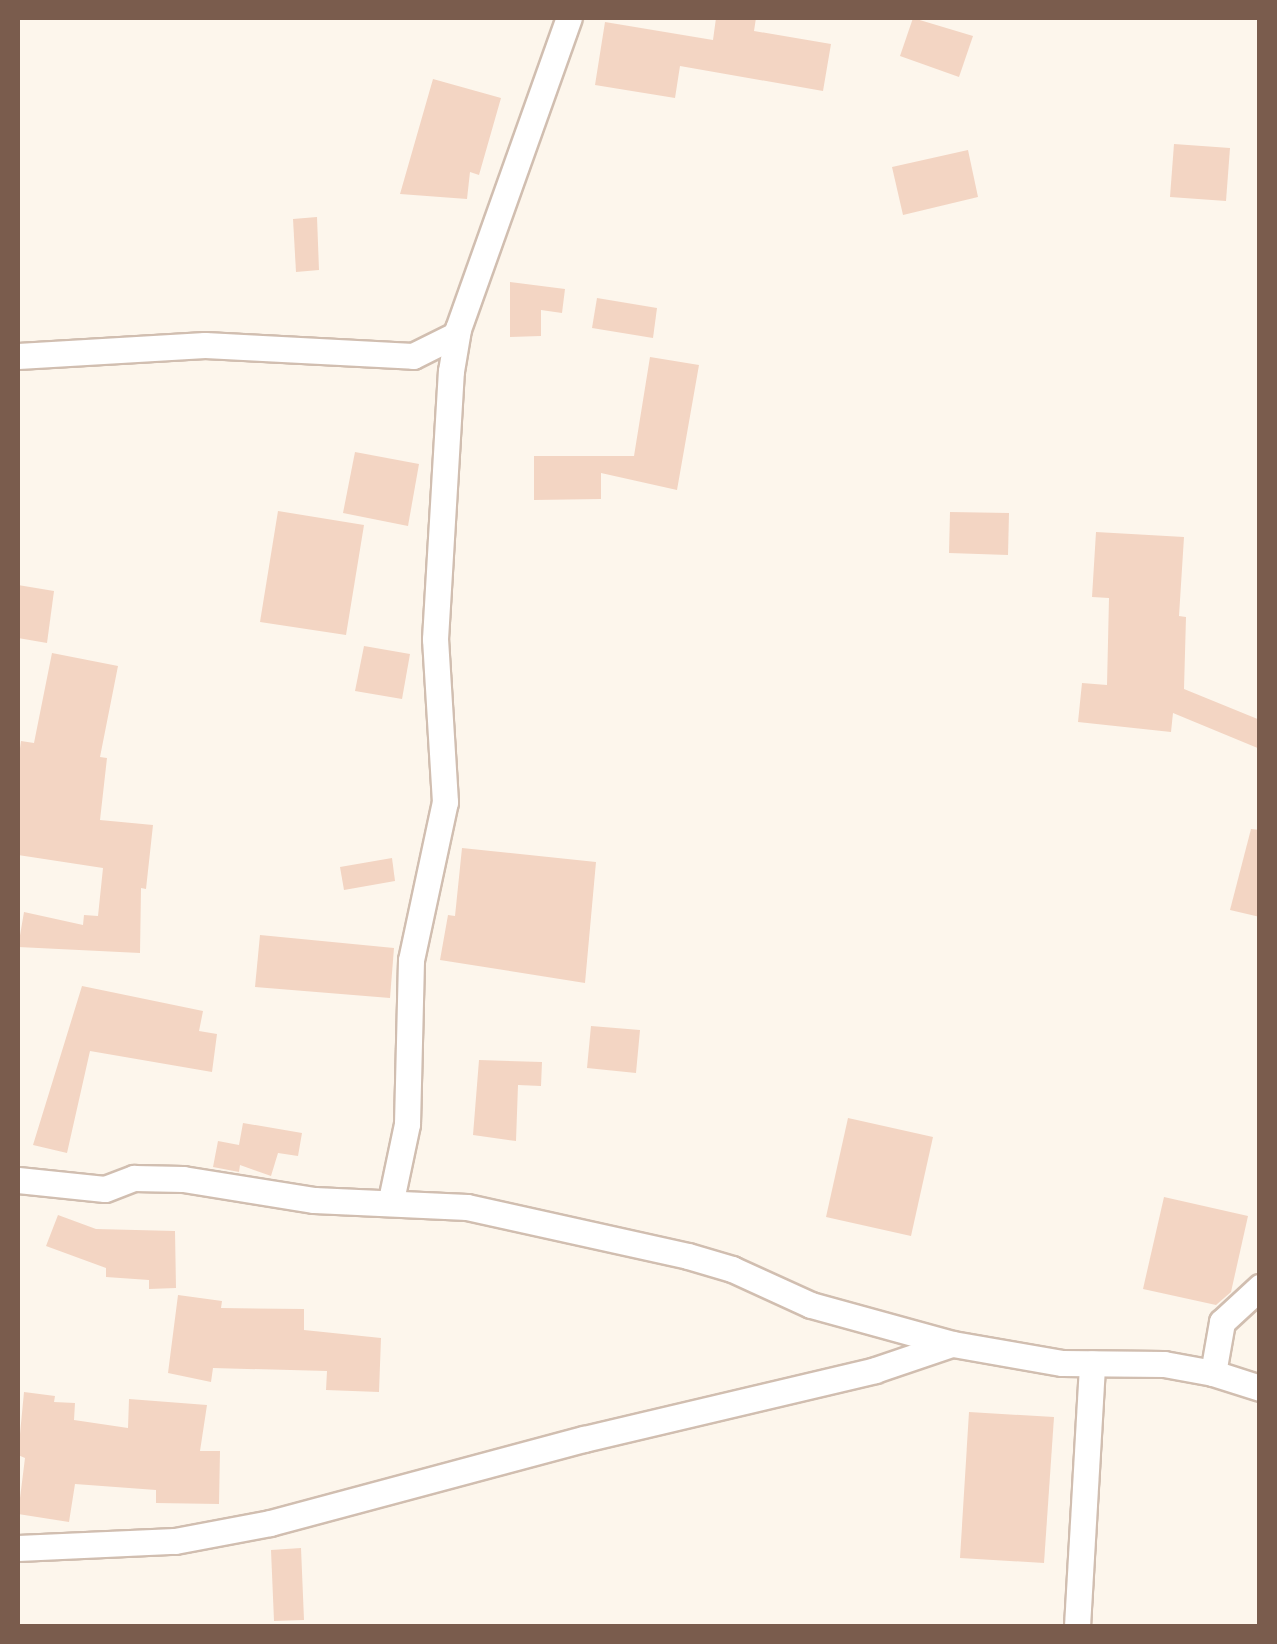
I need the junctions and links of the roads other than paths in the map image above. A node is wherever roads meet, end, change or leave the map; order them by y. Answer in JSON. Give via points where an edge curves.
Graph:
{"nodes":[{"id":1,"x":569,"y":18,"type":"edge"},
{"id":2,"x":457,"y":334,"type":"junction"},
{"id":3,"x":18,"y":356,"type":"edge"},
{"id":4,"x":413,"y":356,"type":"junction"},
{"id":5,"x":450,"y":387,"type":"junction"},
{"id":6,"x":18,"y":1180,"type":"edge"},
{"id":7,"x":392,"y":1200,"type":"junction"},
{"id":8,"x":1260,"y":1288,"type":"edge"},
{"id":9,"x":953,"y":1344,"type":"junction"},
{"id":10,"x":1092,"y":1363,"type":"junction"},
{"id":11,"x":1213,"y":1373,"type":"junction"},
{"id":12,"x":1260,"y":1388,"type":"edge"},
{"id":13,"x":18,"y":1548,"type":"edge"},
{"id":14,"x":1077,"y":1626,"type":"edge"}],
"edges":[{"from":1,"to":2,"type":"street"},
{"from":2,"to":4,"type":"street"},
{"from":2,"to":5,"type":"street"},
{"from":3,"to":4,"type":"street","via":[[205,345]]},
{"from":4,"to":5,"type":"street"},
{"from":5,"to":7,"type":"street","via":[[435,639],[445,802],[411,960],[406,1124]]},
{"from":6,"to":7,"type":"street","via":[[105,1189],[134,1178],[183,1179],[314,1200]]},
{"from":7,"to":9,"type":"street","via":[[467,1208],[688,1256],[811,1304]]},
{"from":8,"to":11,"type":"street","via":[[1222,1322]]},
{"from":9,"to":10,"type":"street"},
{"from":9,"to":13,"type":"street","via":[[875,1370],[270,1524],[175,1541]]},
{"from":10,"to":11,"type":"street"},
{"from":10,"to":14,"type":"street"},
{"from":11,"to":12,"type":"street"}]}
